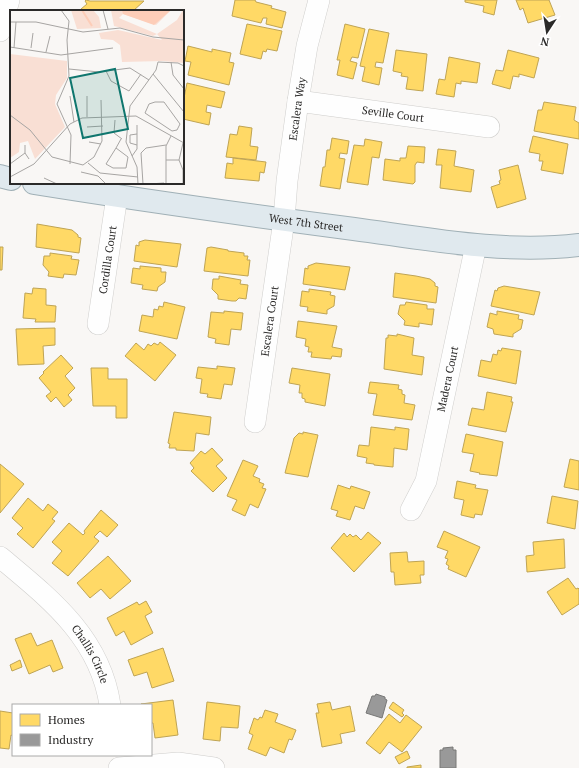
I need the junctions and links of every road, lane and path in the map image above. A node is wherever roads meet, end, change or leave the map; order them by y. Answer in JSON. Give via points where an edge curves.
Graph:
{"nodes":[{"id":1,"x":10,"y":0,"type":"edge"},
{"id":2,"x":319,"y":0,"type":"edge"},
{"id":3,"x":0,"y":31,"type":"edge"},
{"id":4,"x":298,"y":101,"type":"junction"},
{"id":5,"x":489,"y":127,"type":"dead end"},
{"id":6,"x":0,"y":176,"type":"edge"},
{"id":7,"x":10,"y":179,"type":"edge"},
{"id":8,"x":40,"y":184,"type":"edge"},
{"id":9,"x":117,"y":196,"type":"junction"},
{"id":10,"x":284,"y":220,"type":"junction"},
{"id":11,"x":476,"y":245,"type":"junction"},
{"id":12,"x":579,"y":245,"type":"edge"},
{"id":13,"x":98,"y":324,"type":"dead end"},
{"id":14,"x":255,"y":422,"type":"dead end"},
{"id":15,"x":411,"y":510,"type":"dead end"},
{"id":16,"x":0,"y":557,"type":"edge"},
{"id":17,"x":110,"y":704,"type":"edge"},
{"id":18,"x":116,"y":756,"type":"edge"},
{"id":19,"x":118,"y":768,"type":"edge"},
{"id":20,"x":214,"y":768,"type":"edge"}],
"edges":[{"from":1,"to":3,"type":"street"},
{"from":2,"to":4,"type":"street","name":"Escalera Way","via":[[307,46]]},
{"from":4,"to":5,"type":"street","name":"Seville Court"},
{"from":4,"to":10,"type":"street","name":"Escalera Way"},
{"from":6,"to":7,"type":"main road"},
{"from":8,"to":9,"type":"main road","name":"West 7th Street"},
{"from":9,"to":10,"type":"main road","name":"West 7th Street"},
{"from":9,"to":13,"type":"street","name":"Cordilla Court"},
{"from":10,"to":11,"type":"main road","name":"West 7th Street"},
{"from":10,"to":14,"type":"street","name":"Escalera Court"},
{"from":11,"to":12,"type":"main road","name":"West 7th Street","via":[[532,248]]},
{"from":11,"to":15,"type":"street","name":"Madera Court","via":[[426,481]]},
{"from":16,"to":17,"type":"street","name":"Challis Circle","via":[[60,608],[77,629],[91,650]]},
{"from":18,"to":19,"type":"street"},
{"from":19,"to":20,"type":"street","via":[[178,763]]}]}
